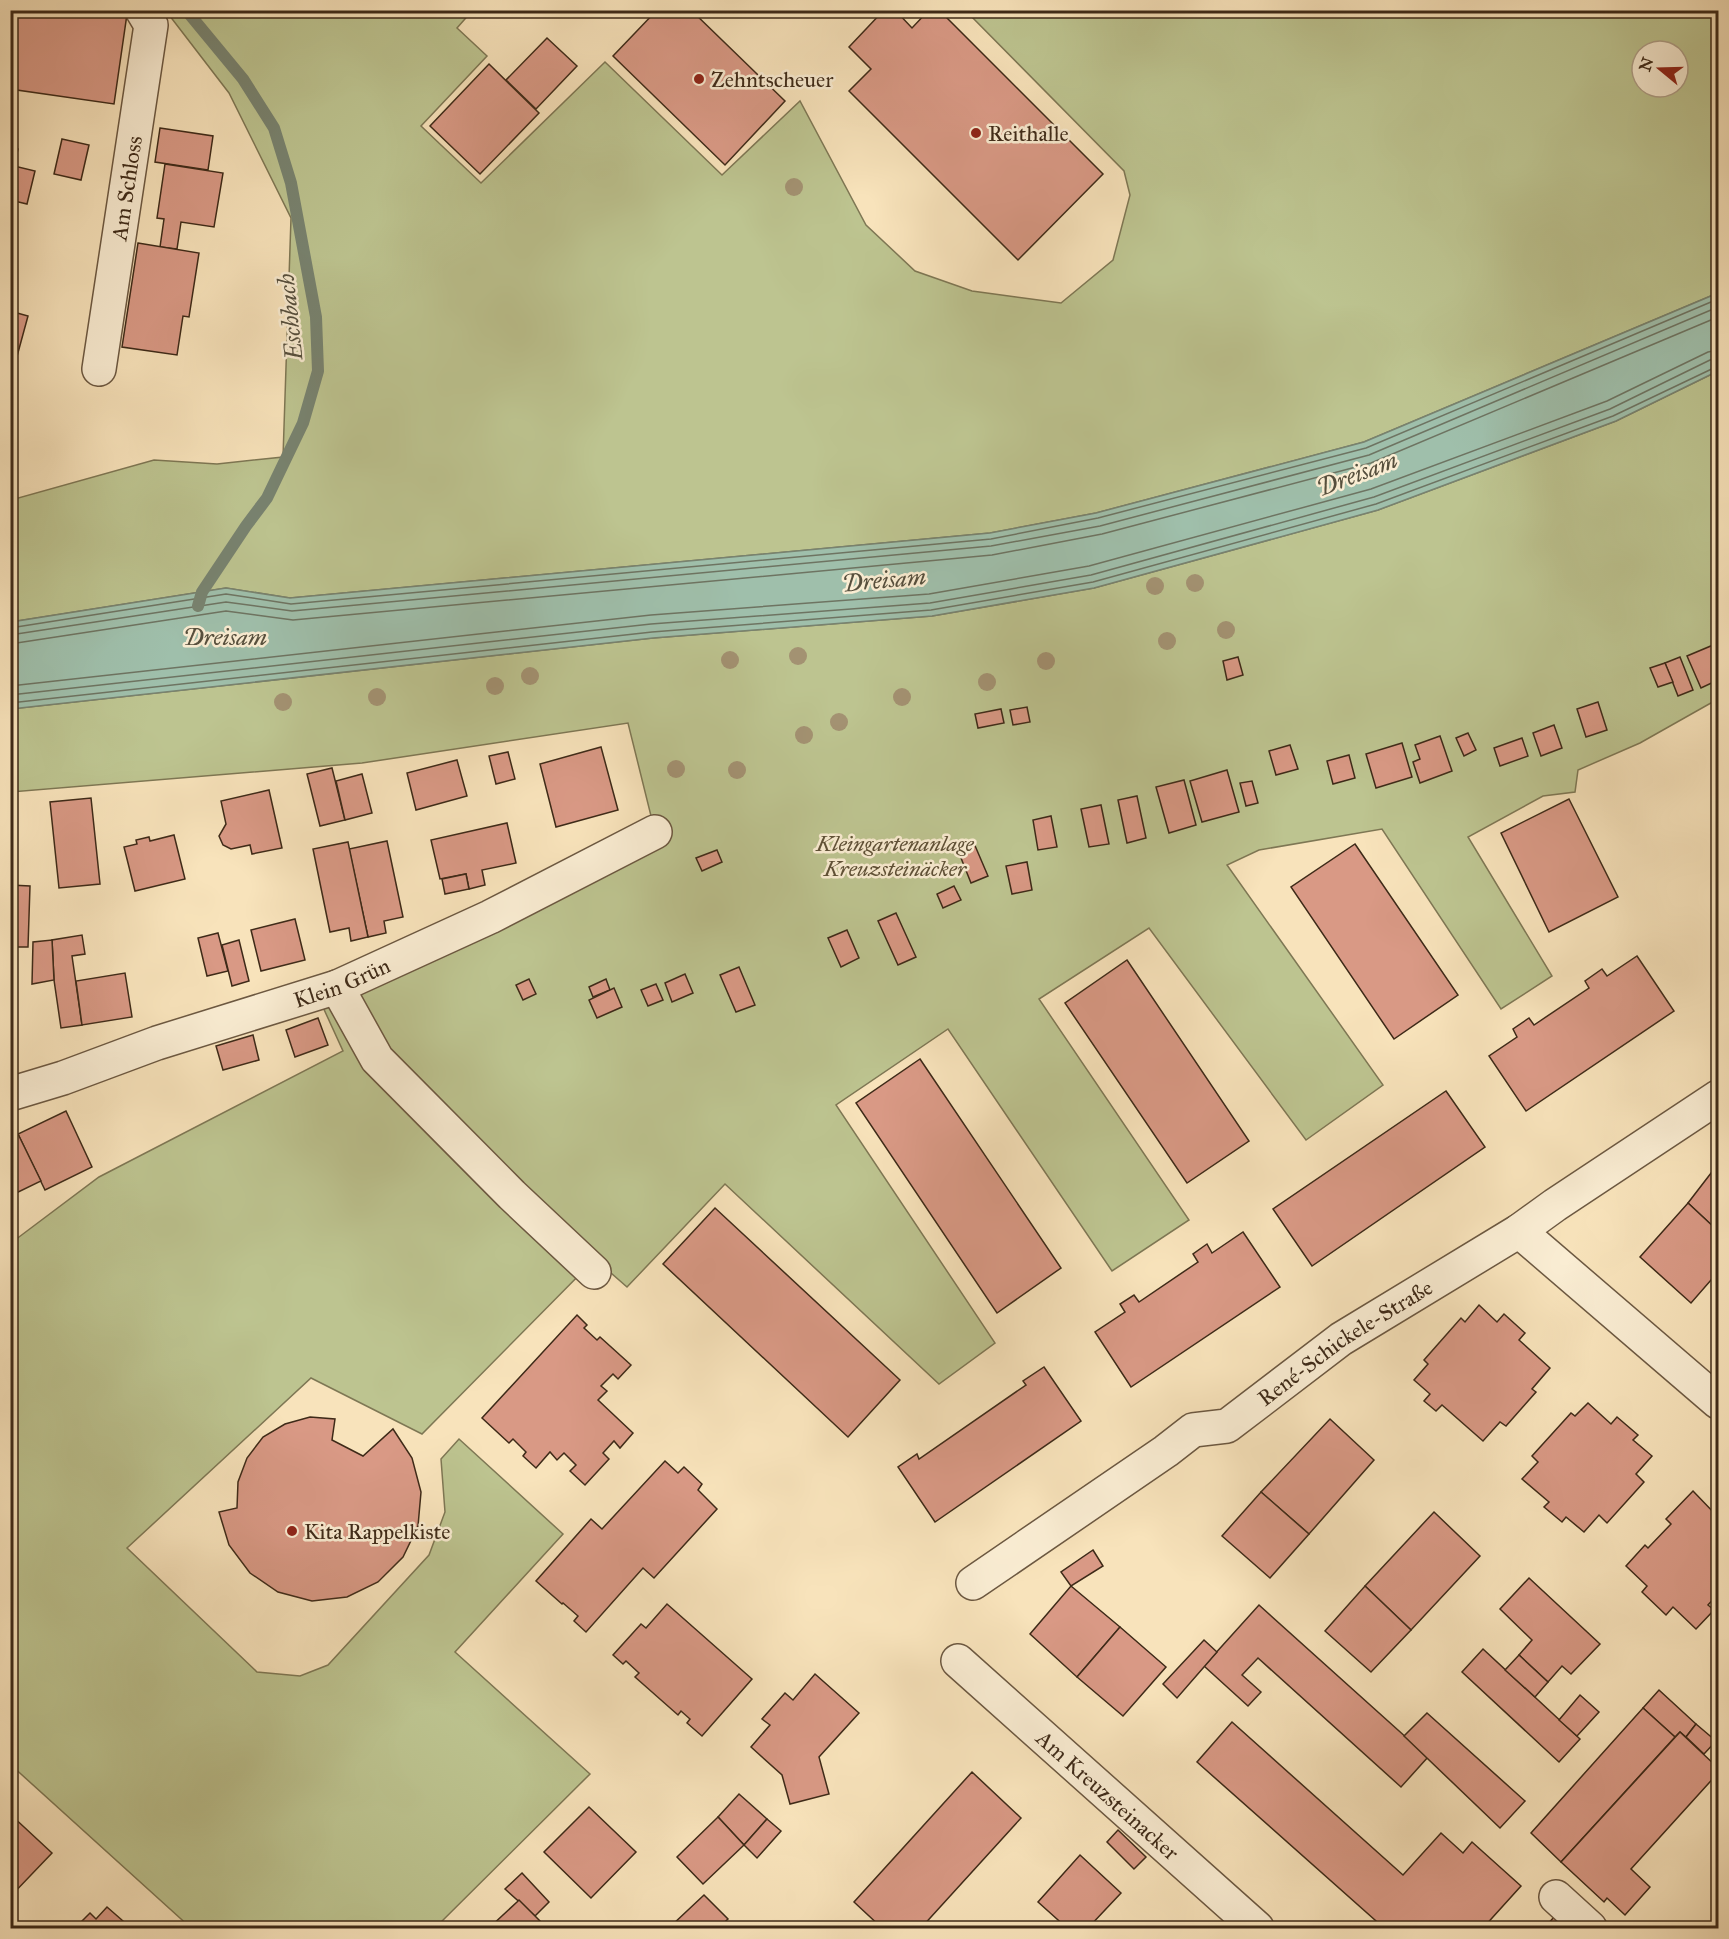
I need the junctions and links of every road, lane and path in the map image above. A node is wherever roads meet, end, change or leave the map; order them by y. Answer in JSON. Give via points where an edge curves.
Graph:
{"nodes":[{"id":1,"x":142,"y":10,"type":"edge"},
{"id":2,"x":99,"y":369,"type":"dead end"},
{"id":3,"x":655,"y":832,"type":"dead end"},
{"id":4,"x":338,"y":987,"type":"junction"},
{"id":5,"x":10,"y":1094,"type":"edge"},
{"id":6,"x":1719,"y":1096,"type":"edge"},
{"id":7,"x":1519,"y":1231,"type":"junction"},
{"id":8,"x":594,"y":1272,"type":"dead end"},
{"id":9,"x":1719,"y":1402,"type":"edge"},
{"id":10,"x":973,"y":1583,"type":"dead end"},
{"id":11,"x":957,"y":1661,"type":"dead end"},
{"id":12,"x":1556,"y":1897,"type":"dead end"},
{"id":13,"x":1257,"y":1929,"type":"edge"},
{"id":14,"x":1590,"y":1929,"type":"edge"}],
"edges":[{"from":1,"to":2,"type":"street","name":"Am Schloss","via":[[151,25]]},
{"from":3,"to":4,"type":"street","name":"Klein Grün","via":[[490,917]]},
{"from":4,"to":5,"type":"street","name":"Klein Grün","via":[[157,1042]]},
{"from":4,"to":8,"type":"street","via":[[377,1059]]},
{"from":6,"to":7,"type":"street","name":"René-Schickele-Straße"},
{"from":7,"to":9,"type":"street"},
{"from":7,"to":10,"type":"street","name":"René-Schickele-Straße","via":[[1341,1339],[1227,1426],[1193,1430]]},
{"from":11,"to":13,"type":"street","name":"Am Kreuzsteinacker"},
{"from":12,"to":14,"type":"street"}]}
